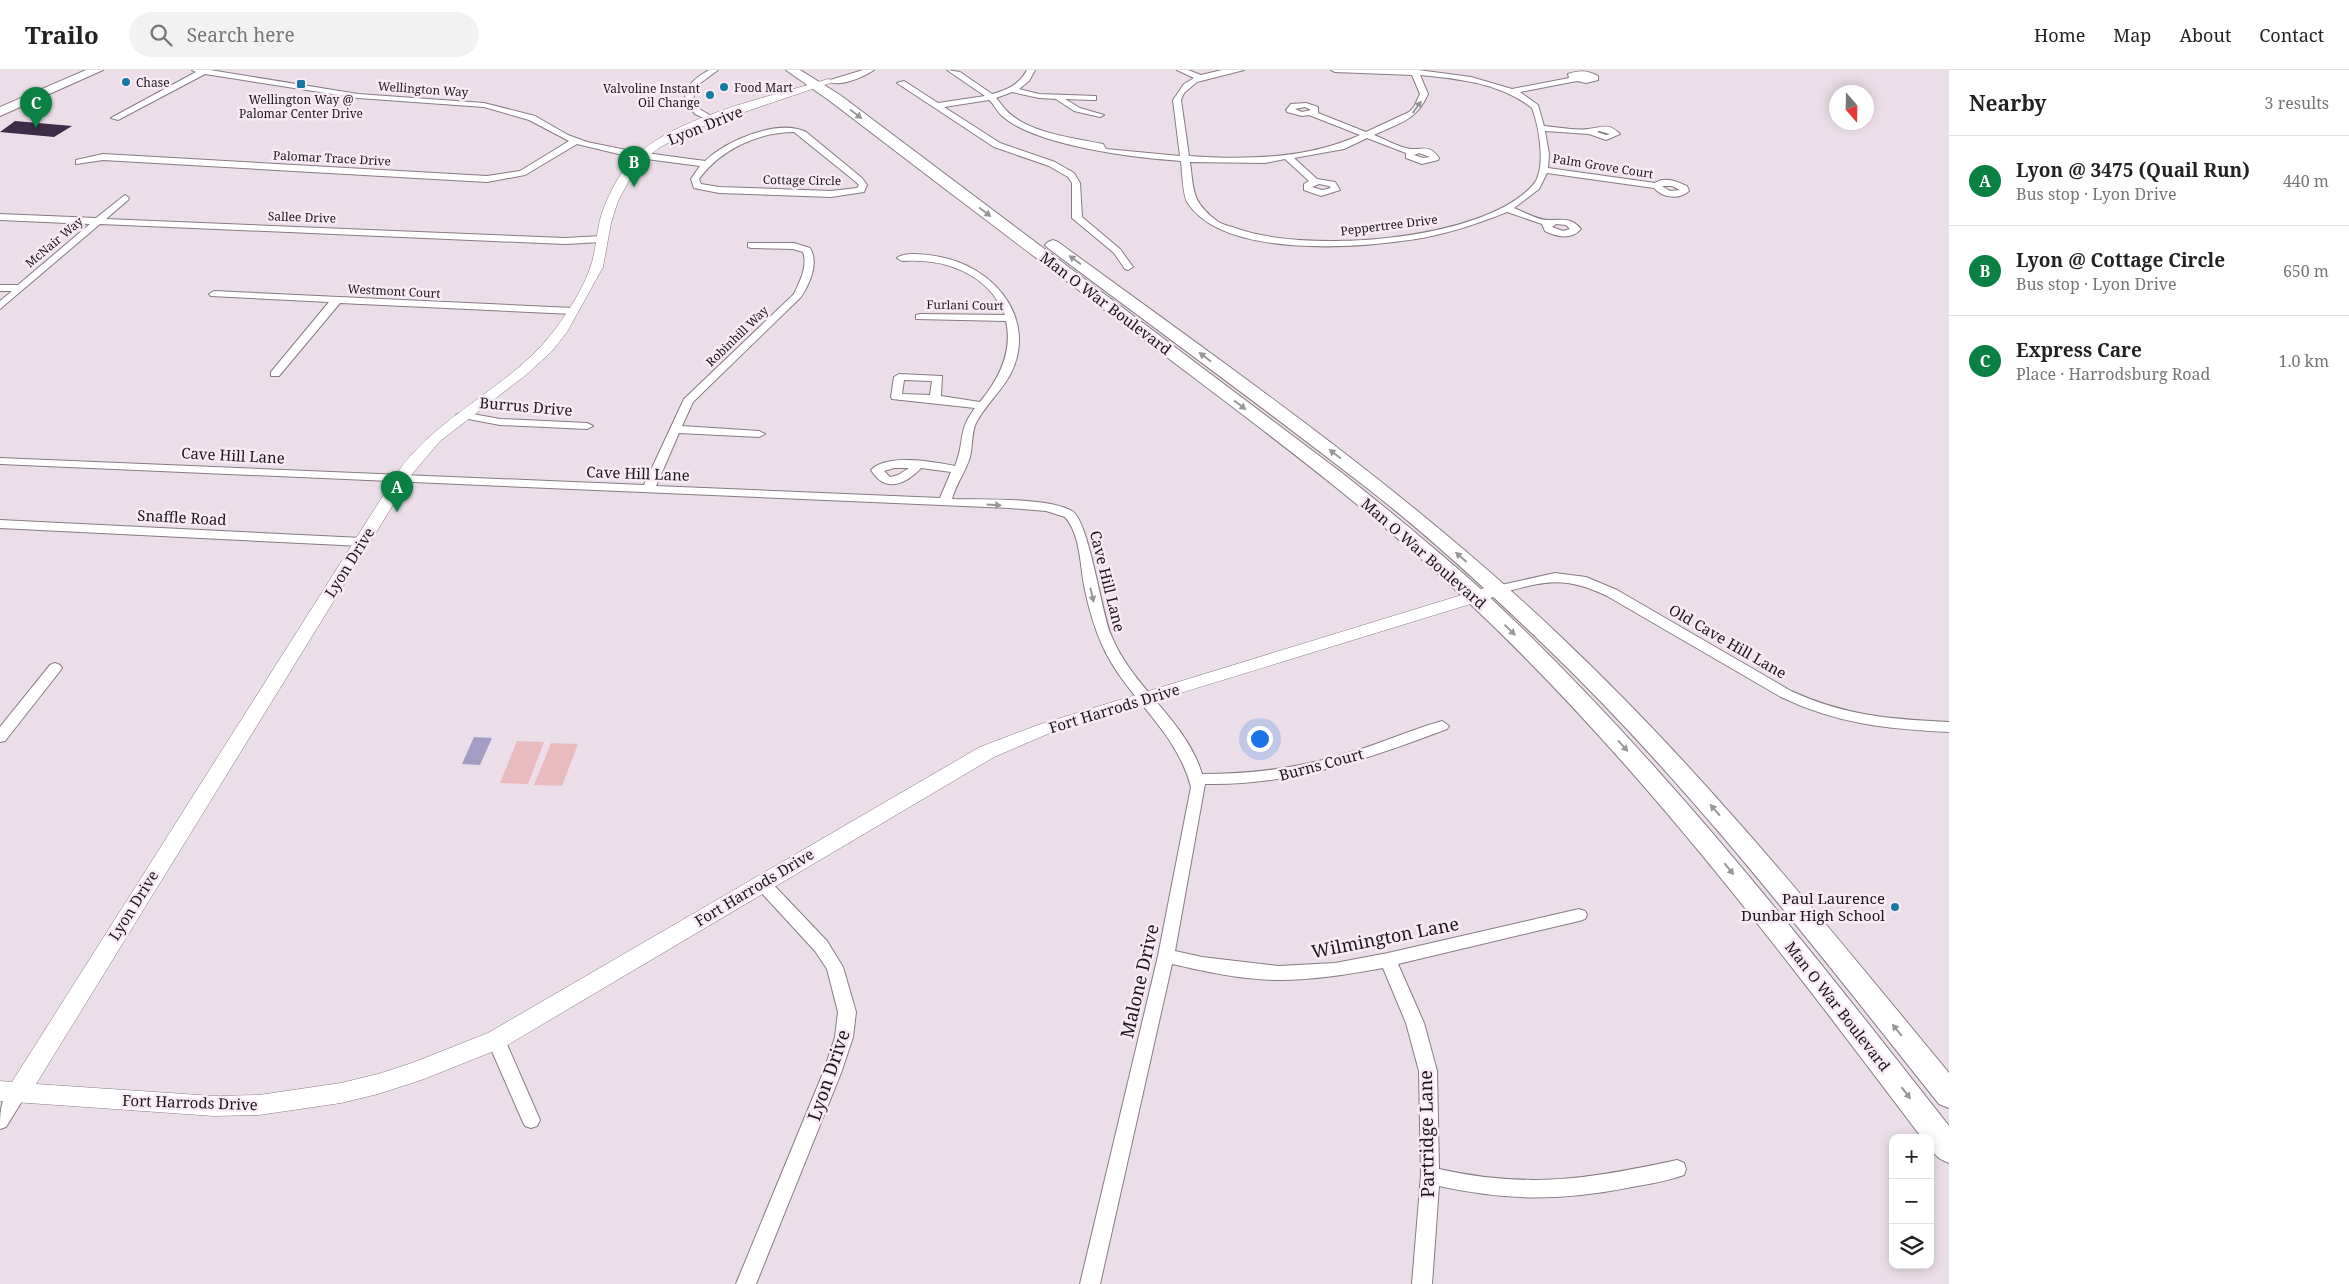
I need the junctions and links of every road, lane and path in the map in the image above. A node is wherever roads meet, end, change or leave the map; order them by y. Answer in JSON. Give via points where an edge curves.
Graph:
{"nodes":[{"id":1,"x":67,"y":70,"type":"edge"},
{"id":2,"x":97,"y":70,"type":"edge"},
{"id":3,"x":202,"y":70,"type":"edge"},
{"id":4,"x":714,"y":70,"type":"edge"},
{"id":5,"x":792,"y":70,"type":"edge"},
{"id":6,"x":852,"y":70,"type":"edge"},
{"id":7,"x":870,"y":70,"type":"edge"},
{"id":8,"x":940,"y":70,"type":"edge"},
{"id":9,"x":951,"y":70,"type":"edge"},
{"id":10,"x":1022,"y":70,"type":"edge"},
{"id":11,"x":1180,"y":70,"type":"edge"},
{"id":12,"x":1240,"y":70,"type":"edge"},
{"id":13,"x":1335,"y":70,"type":"edge"},
{"id":14,"x":1415,"y":71,"type":"edge"},
{"id":15,"x":1031,"y":72,"type":"edge"},
{"id":16,"x":1201,"y":78,"type":"junction"},
{"id":17,"x":819,"y":79,"type":"edge"},
{"id":18,"x":1575,"y":79,"type":"dead end"},
{"id":19,"x":901,"y":83,"type":"dead end"},
{"id":20,"x":1420,"y":87,"type":"junction"},
{"id":21,"x":978,"y":88,"type":"junction"},
{"id":22,"x":1013,"y":90,"type":"junction"},
{"id":23,"x":1514,"y":91,"type":"junction"},
{"id":24,"x":990,"y":96,"type":"junction"},
{"id":25,"x":1058,"y":96,"type":"junction"},
{"id":26,"x":1093,"y":98,"type":"dead end"},
{"id":27,"x":0,"y":99,"type":"edge"},
{"id":28,"x":937,"y":106,"type":"junction"},
{"id":29,"x":0,"y":112,"type":"edge"},
{"id":30,"x":1312,"y":114,"type":"dead end"},
{"id":31,"x":1100,"y":116,"type":"dead end"},
{"id":32,"x":115,"y":118,"type":"dead end"},
{"id":33,"x":1399,"y":119,"type":"junction"},
{"id":34,"x":712,"y":120,"type":"junction"},
{"id":35,"x":1540,"y":128,"type":"junction"},
{"id":36,"x":1590,"y":132,"type":"dead end"},
{"id":37,"x":1368,"y":136,"type":"junction"},
{"id":38,"x":576,"y":141,"type":"junction"},
{"id":39,"x":1411,"y":152,"type":"dead end"},
{"id":40,"x":642,"y":156,"type":"junction"},
{"id":41,"x":1283,"y":156,"type":"junction"},
{"id":42,"x":1185,"y":159,"type":"junction"},
{"id":43,"x":79,"y":162,"type":"dead end"},
{"id":44,"x":706,"y":164,"type":"junction"},
{"id":45,"x":1544,"y":170,"type":"junction"},
{"id":46,"x":1314,"y":182,"type":"dead end"},
{"id":47,"x":1657,"y":186,"type":"dead end"},
{"id":48,"x":125,"y":198,"type":"dead end"},
{"id":49,"x":1508,"y":209,"type":"junction"},
{"id":50,"x":0,"y":217,"type":"edge"},
{"id":51,"x":98,"y":221,"type":"junction"},
{"id":52,"x":1548,"y":223,"type":"dead end"},
{"id":53,"x":602,"y":239,"type":"junction"},
{"id":54,"x":752,"y":245,"type":"dead end"},
{"id":55,"x":902,"y":258,"type":"dead end"},
{"id":56,"x":1128,"y":267,"type":"dead end"},
{"id":57,"x":0,"y":288,"type":"edge"},
{"id":58,"x":19,"y":288,"type":"junction"},
{"id":59,"x":214,"y":294,"type":"dead end"},
{"id":60,"x":336,"y":301,"type":"junction"},
{"id":61,"x":0,"y":306,"type":"edge"},
{"id":62,"x":573,"y":312,"type":"junction"},
{"id":63,"x":920,"y":317,"type":"dead end"},
{"id":64,"x":1011,"y":318,"type":"junction"},
{"id":65,"x":275,"y":374,"type":"dead end"},
{"id":66,"x":935,"y":398,"type":"dead end"},
{"id":67,"x":982,"y":406,"type":"junction"},
{"id":68,"x":462,"y":415,"type":"junction"},
{"id":69,"x":587,"y":426,"type":"dead end"},
{"id":70,"x":675,"y":429,"type":"junction"},
{"id":71,"x":760,"y":434,"type":"dead end"},
{"id":72,"x":0,"y":461,"type":"edge"},
{"id":73,"x":918,"y":465,"type":"dead end"},
{"id":74,"x":957,"y":470,"type":"junction"},
{"id":75,"x":402,"y":479,"type":"junction"},
{"id":76,"x":648,"y":490,"type":"junction"},
{"id":77,"x":945,"y":502,"type":"junction"},
{"id":78,"x":0,"y":524,"type":"edge"},
{"id":79,"x":362,"y":542,"type":"junction"},
{"id":80,"x":1486,"y":593,"type":"junction"},
{"id":81,"x":55,"y":668,"type":"dead end"},
{"id":82,"x":1146,"y":698,"type":"junction"},
{"id":83,"x":1442,"y":726,"type":"dead end"},
{"id":84,"x":1949,"y":727,"type":"edge"},
{"id":85,"x":0,"y":737,"type":"edge"},
{"id":86,"x":1197,"y":779,"type":"junction"},
{"id":87,"x":762,"y":883,"type":"junction"},
{"id":88,"x":1579,"y":915,"type":"dead end"},
{"id":89,"x":1166,"y":956,"type":"junction"},
{"id":90,"x":1388,"y":960,"type":"junction"},
{"id":91,"x":496,"y":1040,"type":"junction"},
{"id":92,"x":9,"y":1092,"type":"edge"},
{"id":93,"x":1949,"y":1095,"type":"edge"},
{"id":94,"x":531,"y":1120,"type":"dead end"},
{"id":95,"x":0,"y":1121,"type":"edge"},
{"id":96,"x":1949,"y":1149,"type":"edge"},
{"id":97,"x":1677,"y":1169,"type":"dead end"},
{"id":98,"x":1430,"y":1175,"type":"junction"},
{"id":99,"x":746,"y":1284,"type":"edge"},
{"id":100,"x":1090,"y":1284,"type":"edge"},
{"id":101,"x":1422,"y":1284,"type":"edge"}],
"edges":[{"from":1,"to":27,"type":"main road"},
{"from":2,"to":29,"type":"main road"},
{"from":3,"to":32,"type":"street"},
{"from":3,"to":38,"type":"street","name":"Wellington Way","via":[[334,93],[484,105],[532,118]]},
{"from":4,"to":34,"type":"street","via":[[688,90],[689,103]]},
{"from":5,"to":17,"type":"main road","name":"Man O War Boulevard"},
{"from":6,"to":17,"type":"street","name":"Lyon Drive"},
{"from":7,"to":17,"type":"street","name":"Lyon Drive","via":[[848,79]]},
{"from":8,"to":21,"type":"street"},
{"from":9,"to":21,"type":"street"},
{"from":10,"to":15,"type":"street"},
{"from":11,"to":16,"type":"street"},
{"from":12,"to":16,"type":"street","name":"Peppertree Drive"},
{"from":13,"to":14,"type":"street"},
{"from":14,"to":20,"type":"street"},
{"from":14,"to":23,"type":"street","via":[[1467,76]]},
{"from":15,"to":22,"type":"street"},
{"from":16,"to":42,"type":"street","name":"Peppertree Drive","via":[[1184,89],[1177,100]]},
{"from":17,"to":34,"type":"street","name":"Lyon Drive"},
{"from":17,"to":80,"type":"main road","name":"Man O War Boulevard","one_way":true},
{"from":80,"to":17,"type":"main road","name":"Man O War Boulevard","one_way":true,"via":[[1376,485],[1094,274]]},
{"from":18,"to":23,"type":"street"},
{"from":19,"to":28,"type":"street"},
{"from":20,"to":33,"type":"street"},
{"from":33,"to":20,"type":"street","one_way":true,"via":[[1418,108],[1424,94]]},
{"from":21,"to":24,"type":"street"},
{"from":22,"to":24,"type":"street"},
{"from":22,"to":25,"type":"street"},
{"from":23,"to":35,"type":"street","via":[[1536,109]]},
{"from":24,"to":28,"type":"street"},
{"from":24,"to":42,"type":"street","via":[[1000,105],[1002,112],[1021,124],[1045,132],[1104,151]]},
{"from":25,"to":26,"type":"street"},
{"from":25,"to":31,"type":"street","via":[[1063,102]]},
{"from":28,"to":56,"type":"street","via":[[997,145],[1071,174],[1076,183],[1077,218],[1117,251]]},
{"from":30,"to":37,"type":"street"},
{"from":33,"to":37,"type":"street"},
{"from":34,"to":40,"type":"street","name":"Lyon Drive","via":[[673,136]]},
{"from":35,"to":36,"type":"street"},
{"from":35,"to":45,"type":"street","via":[[1546,158]]},
{"from":37,"to":39,"type":"street"},
{"from":37,"to":41,"type":"street","via":[[1333,149]]},
{"from":38,"to":40,"type":"street","name":"Wellington Way"},
{"from":38,"to":43,"type":"street","name":"Palomar Trace Drive","via":[[522,172],[487,179],[103,157]]},
{"from":40,"to":44,"type":"street"},
{"from":40,"to":53,"type":"street","name":"Lyon Drive","via":[[629,171],[609,209]]},
{"from":41,"to":42,"type":"street","via":[[1252,161]]},
{"from":41,"to":46,"type":"street"},
{"from":42,"to":49,"type":"street","name":"Peppertree Drive","via":[[1191,201],[1200,214],[1229,231],[1270,242],[1324,245],[1416,236],[1468,225]]},
{"from":44,"to":44,"type":"street","name":"Cottage Circle","via":[[695,182],[706,189],[844,194],[858,192],[863,186],[803,134],[791,130],[771,132],[743,142]]},
{"from":45,"to":47,"type":"street","name":"Palm Grove Court"},
{"from":45,"to":49,"type":"street","name":"Peppertree Drive","via":[[1530,194]]},
{"from":48,"to":51,"type":"street","name":"McNair Way"},
{"from":49,"to":52,"type":"street"},
{"from":50,"to":51,"type":"street","name":"Sallee Drive"},
{"from":51,"to":53,"type":"street","name":"Sallee Drive","via":[[565,241]]},
{"from":51,"to":58,"type":"street","name":"McNair Way"},
{"from":53,"to":62,"type":"street","name":"Lyon Drive","via":[[602,255],[597,268]]},
{"from":54,"to":70,"type":"street","name":"Robinhill Way","via":[[794,246],[807,250],[810,257],[803,285],[798,295],[688,401]]},
{"from":55,"to":64,"type":"street","via":[[936,257],[968,269],[997,290],[1004,298]]},
{"from":57,"to":58,"type":"street"},
{"from":58,"to":61,"type":"street","name":"McNair Way"},
{"from":59,"to":60,"type":"street","name":"Westmont Court"},
{"from":60,"to":62,"type":"street","name":"Westmont Court"},
{"from":60,"to":65,"type":"street"},
{"from":62,"to":68,"type":"street","name":"Lyon Drive","via":[[555,340],[525,370]]},
{"from":63,"to":64,"type":"street","name":"Furlani Court"},
{"from":64,"to":67,"type":"street","via":[[1013,342],[1009,365]]},
{"from":66,"to":67,"type":"street"},
{"from":67,"to":74,"type":"street","via":[[969,426],[965,453]]},
{"from":68,"to":69,"type":"street","name":"Burrus Drive","via":[[500,422]]},
{"from":68,"to":75,"type":"street","name":"Lyon Drive","via":[[434,438]]},
{"from":70,"to":71,"type":"street"},
{"from":70,"to":76,"type":"street","name":"Robinhill Way"},
{"from":72,"to":75,"type":"street","name":"Cave Hill Lane"},
{"from":73,"to":74,"type":"street"},
{"from":74,"to":77,"type":"street"},
{"from":75,"to":76,"type":"street","name":"Cave Hill Lane"},
{"from":75,"to":79,"type":"street","name":"Lyon Drive"},
{"from":76,"to":77,"type":"street","name":"Cave Hill Lane"},
{"from":77,"to":82,"type":"street","name":"Cave Hill Lane","one_way":true,"via":[[1050,508],[1075,519],[1102,631],[1127,677]]},
{"from":78,"to":79,"type":"street","name":"Snaffle Road"},
{"from":79,"to":92,"type":"street","name":"Lyon Drive"},
{"from":80,"to":82,"type":"street","name":"Fort Harrods Drive"},
{"from":80,"to":84,"type":"street","name":"Old Cave Hill Lane","via":[[1549,576],[1584,580],[1786,694],[1815,707],[1870,722]]},
{"from":93,"to":80,"type":"main road","name":"Man O War Boulevard","one_way":true,"via":[[1803,914],[1648,737],[1554,642]]},
{"from":80,"to":96,"type":"main road","name":"Man O War Boulevard","one_way":true,"via":[[1712,848]]},
{"from":81,"to":85,"type":"street"},
{"from":82,"to":86,"type":"street","name":"Malone Drive","via":[[1181,744]]},
{"from":82,"to":87,"type":"street","name":"Fort Harrods Drive","via":[[1044,729],[987,752]]},
{"from":83,"to":86,"type":"street","name":"Burns Court","via":[[1288,775],[1240,780]]},
{"from":86,"to":89,"type":"street","name":"Malone Drive","via":[[1198,800]]},
{"from":87,"to":91,"type":"street","name":"Fort Harrods Drive"},
{"from":87,"to":99,"type":"street","name":"Lyon Drive","via":[[821,946],[835,967],[847,1012],[844,1036],[832,1073]]},
{"from":88,"to":90,"type":"street","name":"Wilmington Lane"},
{"from":89,"to":90,"type":"street","name":"Wilmington Lane","via":[[1202,964],[1278,972],[1335,970]]},
{"from":89,"to":100,"type":"street","name":"Malone Drive"},
{"from":90,"to":98,"type":"street","name":"Partridge Lane","via":[[1415,1023],[1428,1071]]},
{"from":91,"to":92,"type":"street","name":"Fort Harrods Drive","via":[[378,1084],[332,1095],[259,1105],[214,1106]]},
{"from":91,"to":94,"type":"street"},
{"from":92,"to":95,"type":"street","name":"Lyon Drive"},
{"from":97,"to":98,"type":"street","via":[[1559,1190],[1479,1186]]},
{"from":98,"to":101,"type":"street","name":"Partridge Lane"}]}
